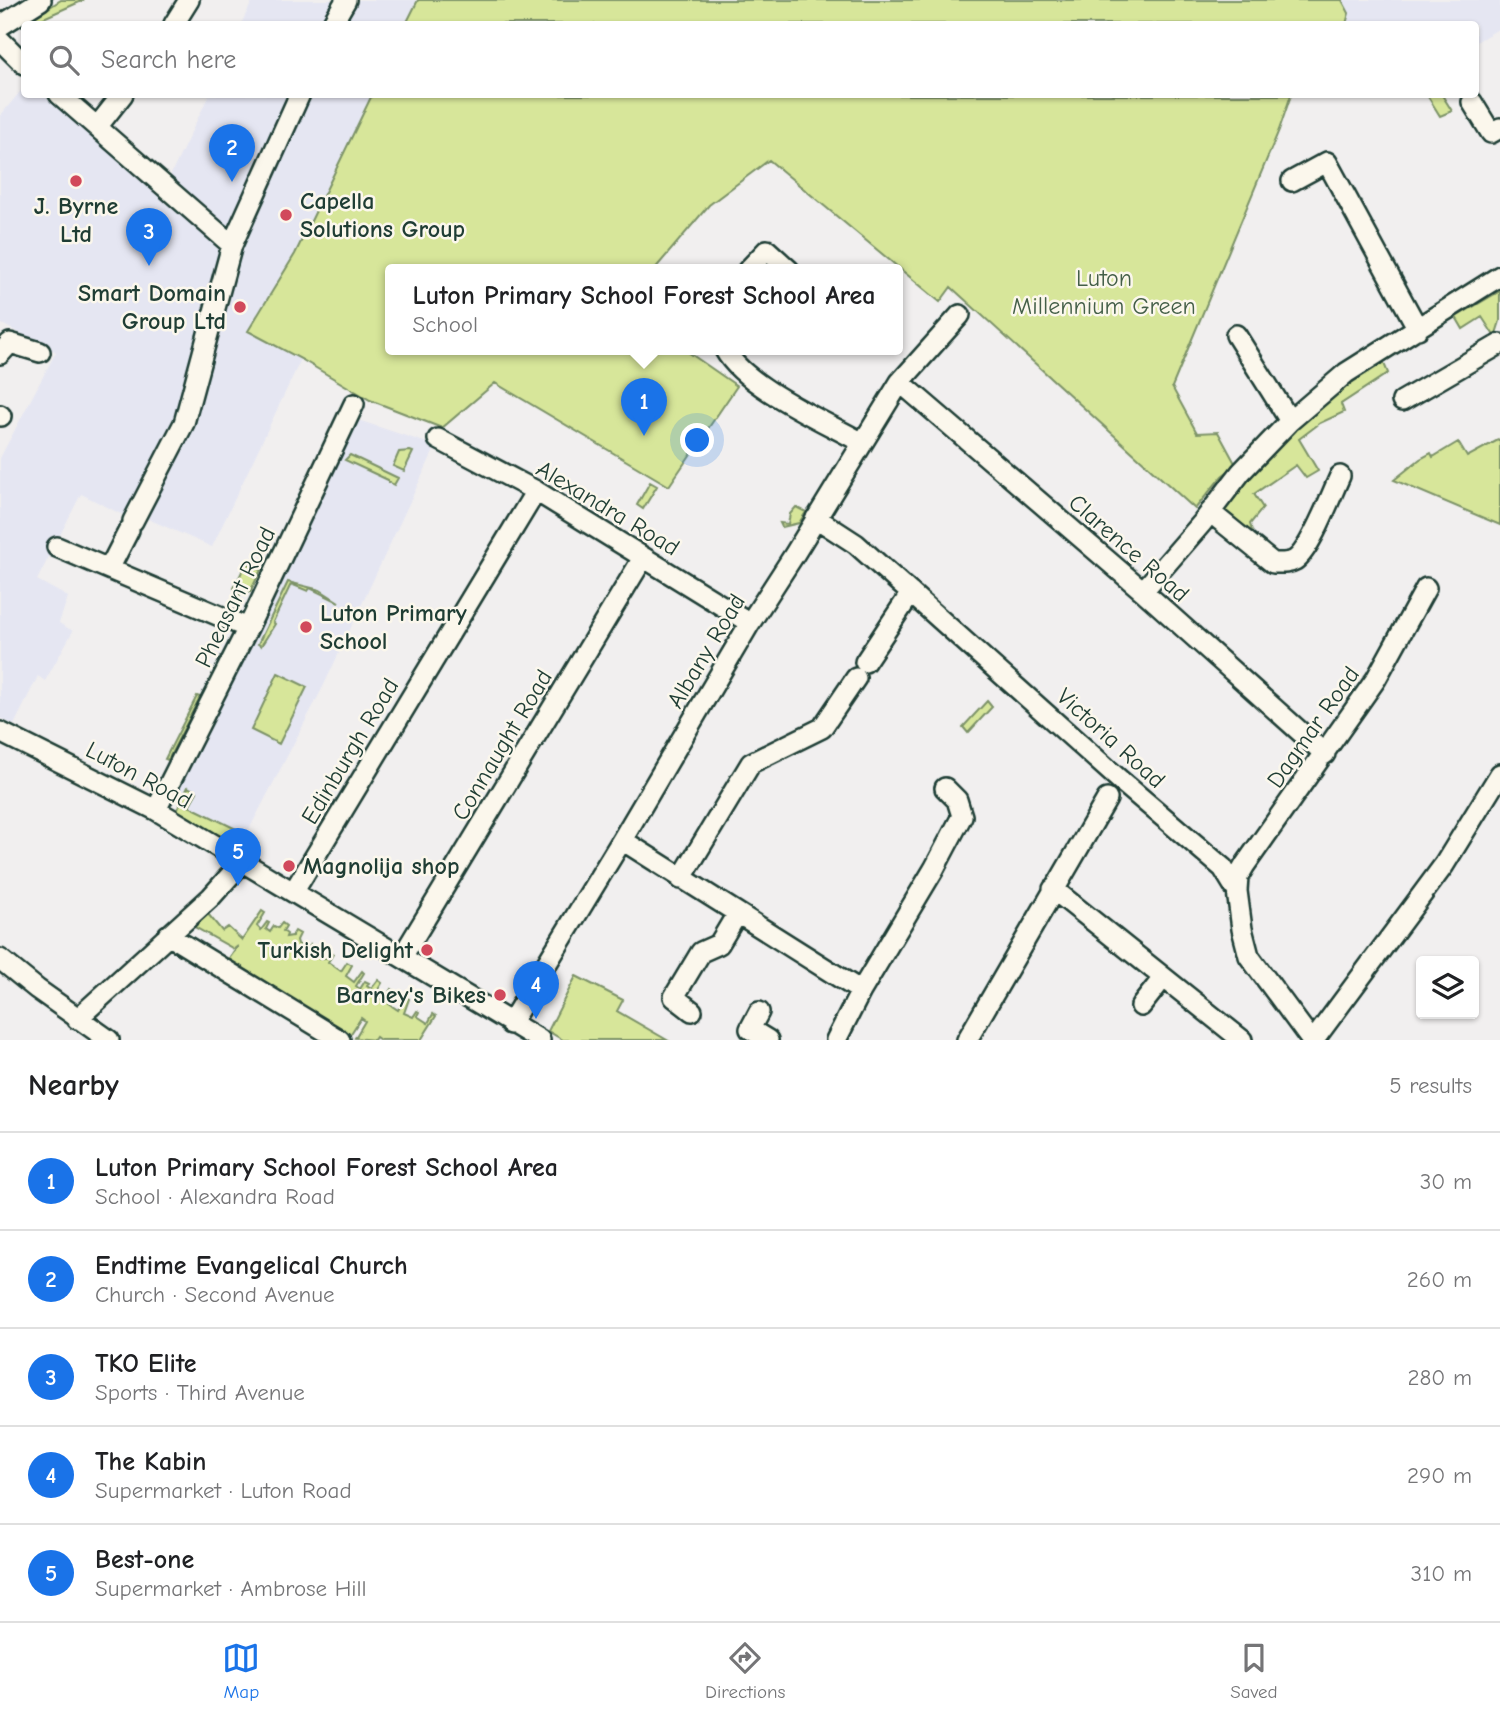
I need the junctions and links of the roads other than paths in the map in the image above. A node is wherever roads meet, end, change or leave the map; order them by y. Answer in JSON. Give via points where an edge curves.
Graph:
{"nodes":[{"id":1,"x":41,"y":0,"type":"edge"},
{"id":2,"x":188,"y":0,"type":"edge"},
{"id":3,"x":346,"y":0,"type":"edge"},
{"id":4,"x":176,"y":21,"type":"edge"},
{"id":5,"x":334,"y":21,"type":"edge"},
{"id":6,"x":0,"y":26,"type":"edge"},
{"id":7,"x":0,"y":40,"type":"edge"},
{"id":8,"x":21,"y":61,"type":"edge"},
{"id":9,"x":64,"y":98,"type":"edge"},
{"id":10,"x":120,"y":98,"type":"edge"},
{"id":11,"x":298,"y":98,"type":"edge"},
{"id":12,"x":1472,"y":102,"type":"dead end"},
{"id":13,"x":97,"y":127,"type":"junction"},
{"id":14,"x":1500,"y":128,"type":"edge"},
{"id":15,"x":1292,"y":181,"type":"dead end"},
{"id":16,"x":232,"y":245,"type":"junction"},
{"id":17,"x":753,"y":264,"type":"edge"},
{"id":18,"x":782,"y":264,"type":"edge"},
{"id":19,"x":1500,"y":276,"type":"edge"},
{"id":20,"x":960,"y":315,"type":"dead end"},
{"id":21,"x":1418,"y":328,"type":"junction"},
{"id":22,"x":1236,"y":335,"type":"dead end"},
{"id":23,"x":1500,"y":344,"type":"edge"},
{"id":24,"x":40,"y":352,"type":"dead end"},
{"id":25,"x":0,"y":354,"type":"edge"},
{"id":26,"x":728,"y":355,"type":"edge"},
{"id":27,"x":900,"y":382,"type":"junction"},
{"id":28,"x":1402,"y":401,"type":"dead end"},
{"id":29,"x":354,"y":404,"type":"dead end"},
{"id":30,"x":1290,"y":421,"type":"junction"},
{"id":31,"x":438,"y":439,"type":"dead end"},
{"id":32,"x":861,"y":442,"type":"junction"},
{"id":33,"x":1340,"y":476,"type":"dead end"},
{"id":34,"x":536,"y":491,"type":"junction"},
{"id":35,"x":1210,"y":512,"type":"junction"},
{"id":36,"x":816,"y":518,"type":"junction"},
{"id":37,"x":57,"y":547,"type":"dead end"},
{"id":38,"x":643,"y":558,"type":"junction"},
{"id":39,"x":109,"y":569,"type":"junction"},
{"id":40,"x":1426,"y":588,"type":"dead end"},
{"id":41,"x":1143,"y":592,"type":"junction"},
{"id":42,"x":911,"y":593,"type":"junction"},
{"id":43,"x":750,"y":623,"type":"junction"},
{"id":44,"x":247,"y":628,"type":"junction"},
{"id":45,"x":0,"y":732,"type":"edge"},
{"id":46,"x":1325,"y":754,"type":"junction"},
{"id":47,"x":1500,"y":774,"type":"edge"},
{"id":48,"x":945,"y":788,"type":"dead end"},
{"id":49,"x":1107,"y":799,"type":"dead end"},
{"id":50,"x":156,"y":810,"type":"junction"},
{"id":51,"x":622,"y":840,"type":"junction"},
{"id":52,"x":243,"y":861,"type":"junction"},
{"id":53,"x":681,"y":879,"type":"junction"},
{"id":54,"x":1053,"y":889,"type":"junction"},
{"id":55,"x":294,"y":891,"type":"junction"},
{"id":56,"x":1237,"y":891,"type":"junction"},
{"id":57,"x":737,"y":914,"type":"junction"},
{"id":58,"x":168,"y":935,"type":"junction"},
{"id":59,"x":402,"y":957,"type":"junction"},
{"id":60,"x":0,"y":959,"type":"edge"},
{"id":61,"x":1163,"y":978,"type":"junction"},
{"id":62,"x":861,"y":991,"type":"junction"},
{"id":63,"x":1142,"y":1006,"type":"dead end"},
{"id":64,"x":692,"y":1010,"type":"dead end"},
{"id":65,"x":759,"y":1012,"type":"dead end"},
{"id":66,"x":77,"y":1019,"type":"junction"},
{"id":67,"x":510,"y":1024,"type":"junction"},
{"id":68,"x":1242,"y":1039,"type":"edge"},
{"id":69,"x":109,"y":1040,"type":"edge"},
{"id":70,"x":340,"y":1040,"type":"edge"},
{"id":71,"x":540,"y":1040,"type":"edge"},
{"id":72,"x":768,"y":1040,"type":"edge"},
{"id":73,"x":836,"y":1040,"type":"edge"},
{"id":74,"x":967,"y":1040,"type":"edge"},
{"id":75,"x":1312,"y":1040,"type":"edge"}],
"edges":[{"from":1,"to":6,"type":"street"},
{"from":2,"to":4,"type":"street"},
{"from":3,"to":5,"type":"street"},
{"from":7,"to":8,"type":"street"},
{"from":9,"to":13,"type":"street"},
{"from":10,"to":13,"type":"street"},
{"from":11,"to":16,"type":"street"},
{"from":12,"to":14,"type":"street","via":[[1491,133]]},
{"from":13,"to":16,"type":"street"},
{"from":15,"to":21,"type":"street","via":[[1327,162]]},
{"from":16,"to":39,"type":"street","via":[[184,424]]},
{"from":17,"to":18,"type":"street","via":[[766,250]]},
{"from":19,"to":21,"type":"street"},
{"from":20,"to":27,"type":"street","name":"Albany Road"},
{"from":21,"to":30,"type":"street","via":[[1346,373]]},
{"from":22,"to":30,"type":"street"},
{"from":23,"to":28,"type":"street"},
{"from":24,"to":25,"type":"street","via":[[10,343]]},
{"from":26,"to":32,"type":"street","via":[[767,389]]},
{"from":27,"to":32,"type":"street","name":"Albany Road"},
{"from":27,"to":41,"type":"street","name":"Clarence Road"},
{"from":29,"to":44,"type":"street","name":"Pheasant Road"},
{"from":30,"to":35,"type":"street"},
{"from":31,"to":34,"type":"street","name":"Alexandra Road"},
{"from":32,"to":36,"type":"street","name":"Albany Road"},
{"from":33,"to":35,"type":"street","via":[[1310,539],[1296,559],[1285,564],[1273,563]]},
{"from":34,"to":38,"type":"street","name":"Alexandra Road"},
{"from":34,"to":55,"type":"street","name":"Edinburgh Road"},
{"from":35,"to":41,"type":"street"},
{"from":36,"to":42,"type":"street","name":"Victoria Road","via":[[856,544]]},
{"from":36,"to":43,"type":"street","name":"Albany Road"},
{"from":37,"to":39,"type":"street"},
{"from":38,"to":43,"type":"street","name":"Alexandra Road"},
{"from":38,"to":59,"type":"street","name":"Connaught Road"},
{"from":39,"to":44,"type":"street"},
{"from":40,"to":46,"type":"street","name":"Dagmar Road","via":[[1377,680]]},
{"from":41,"to":46,"type":"street","name":"Clarence Road"},
{"from":42,"to":53,"type":"street","via":[[822,727],[751,763]]},
{"from":42,"to":56,"type":"street","name":"Victoria Road","via":[[1223,868]]},
{"from":43,"to":51,"type":"street","name":"Albany Road"},
{"from":44,"to":50,"type":"street","name":"Pheasant Road"},
{"from":45,"to":50,"type":"street","name":"Luton Road"},
{"from":46,"to":56,"type":"street","name":"Dagmar Road","via":[[1245,865]]},
{"from":47,"to":75,"type":"street","via":[[1444,865]]},
{"from":48,"to":62,"type":"street","via":[[957,800],[961,816]]},
{"from":49,"to":54,"type":"street"},
{"from":50,"to":52,"type":"street","name":"Luton Road"},
{"from":51,"to":53,"type":"street"},
{"from":51,"to":67,"type":"street","name":"Albany Road"},
{"from":52,"to":55,"type":"street","name":"Luton Road"},
{"from":52,"to":58,"type":"street"},
{"from":53,"to":57,"type":"street"},
{"from":54,"to":61,"type":"street"},
{"from":54,"to":74,"type":"street"},
{"from":55,"to":59,"type":"street","name":"Luton Road"},
{"from":56,"to":75,"type":"street","name":"Victoria Road","via":[[1250,956]]},
{"from":57,"to":62,"type":"street"},
{"from":57,"to":64,"type":"street","via":[[719,944],[701,952],[674,997]]},
{"from":58,"to":66,"type":"street"},
{"from":58,"to":70,"type":"street"},
{"from":59,"to":67,"type":"street","name":"Luton Road"},
{"from":60,"to":66,"type":"street"},
{"from":61,"to":63,"type":"street"},
{"from":61,"to":68,"type":"street"},
{"from":62,"to":73,"type":"street"},
{"from":65,"to":72,"type":"street","via":[[750,1030]]},
{"from":66,"to":69,"type":"street"},
{"from":67,"to":71,"type":"street","name":"Luton Road"}]}
